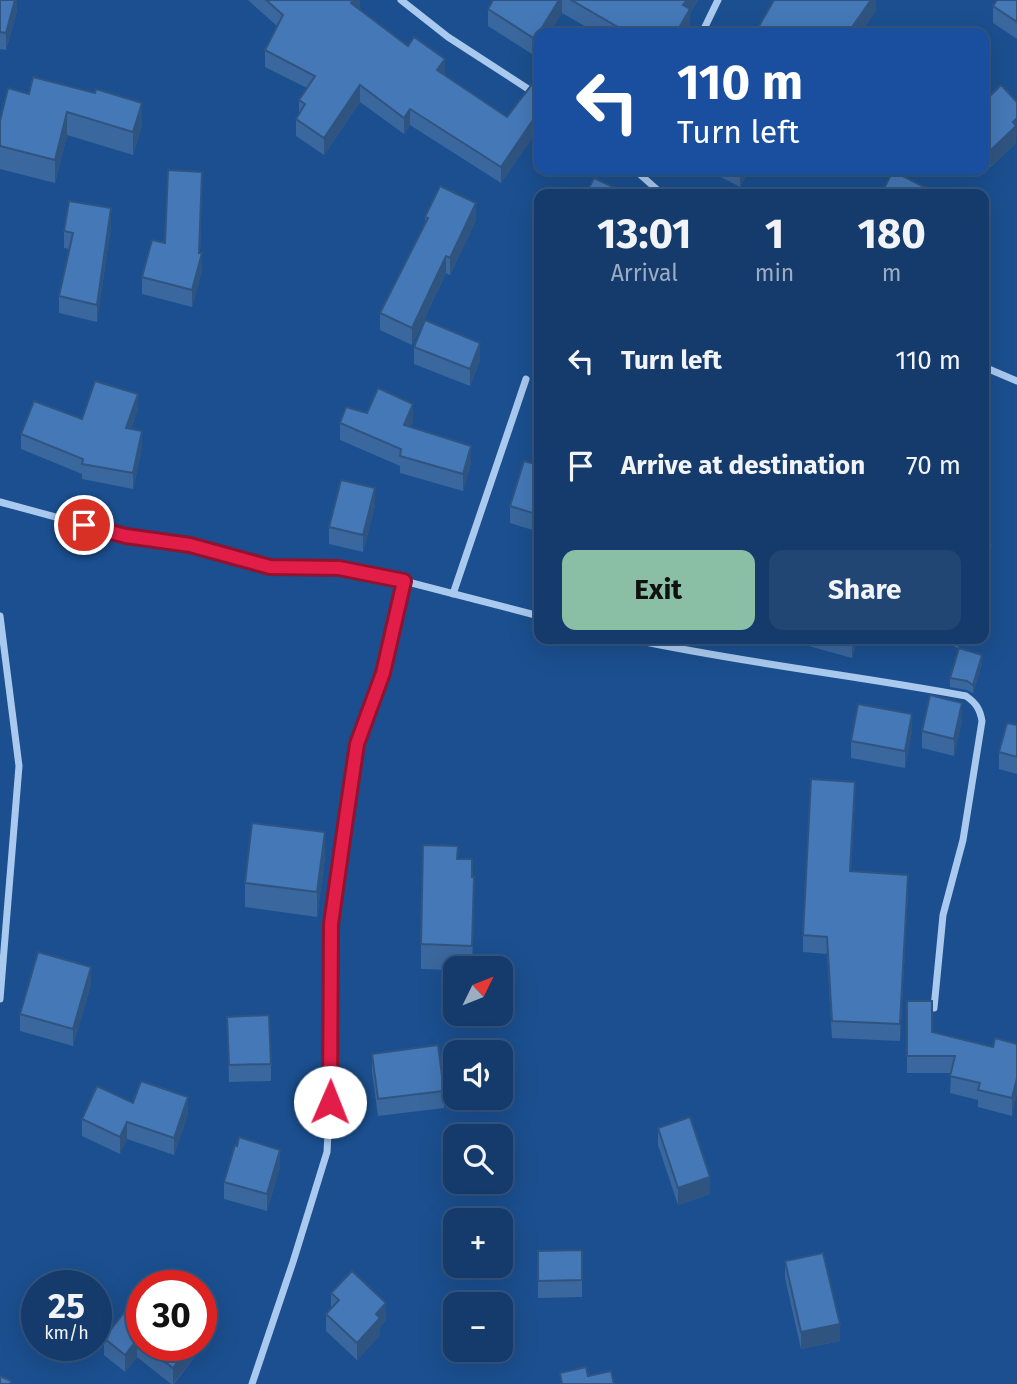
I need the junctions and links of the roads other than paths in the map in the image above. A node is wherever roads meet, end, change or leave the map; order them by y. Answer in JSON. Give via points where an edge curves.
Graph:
{"nodes":[{"id":1,"x":401,"y":0,"type":"edge"},
{"id":2,"x":718,"y":0,"type":"edge"},
{"id":3,"x":704,"y":28,"type":"edge"},
{"id":4,"x":534,"y":93,"type":"edge"},
{"id":5,"x":643,"y":175,"type":"edge"},
{"id":6,"x":657,"y":189,"type":"edge"},
{"id":7,"x":989,"y":369,"type":"edge"},
{"id":8,"x":526,"y":379,"type":"dead end"},
{"id":9,"x":1017,"y":381,"type":"edge"},
{"id":10,"x":0,"y":502,"type":"edge"},
{"id":11,"x":404,"y":581,"type":"junction"},
{"id":12,"x":453,"y":594,"type":"junction"},
{"id":13,"x":534,"y":614,"type":"edge"},
{"id":14,"x":0,"y":616,"type":"edge"},
{"id":15,"x":659,"y":644,"type":"edge"},
{"id":16,"x":0,"y":999,"type":"edge"},
{"id":17,"x":934,"y":1008,"type":"edge"},
{"id":18,"x":251,"y":1384,"type":"edge"}],
"edges":[{"from":1,"to":4,"type":"street"},
{"from":2,"to":3,"type":"street"},
{"from":5,"to":6,"type":"street"},
{"from":7,"to":9,"type":"street"},
{"from":8,"to":12,"type":"street"},
{"from":10,"to":11,"type":"street","via":[[126,536],[190,545],[270,567],[339,568]]},
{"from":11,"to":12,"type":"street"},
{"from":11,"to":18,"type":"street","via":[[383,673],[357,744],[331,924],[327,1152]]},
{"from":12,"to":13,"type":"street"},
{"from":14,"to":16,"type":"street","via":[[19,766]]},
{"from":15,"to":17,"type":"street","via":[[965,696],[981,711],[963,840],[943,915]]}]}
